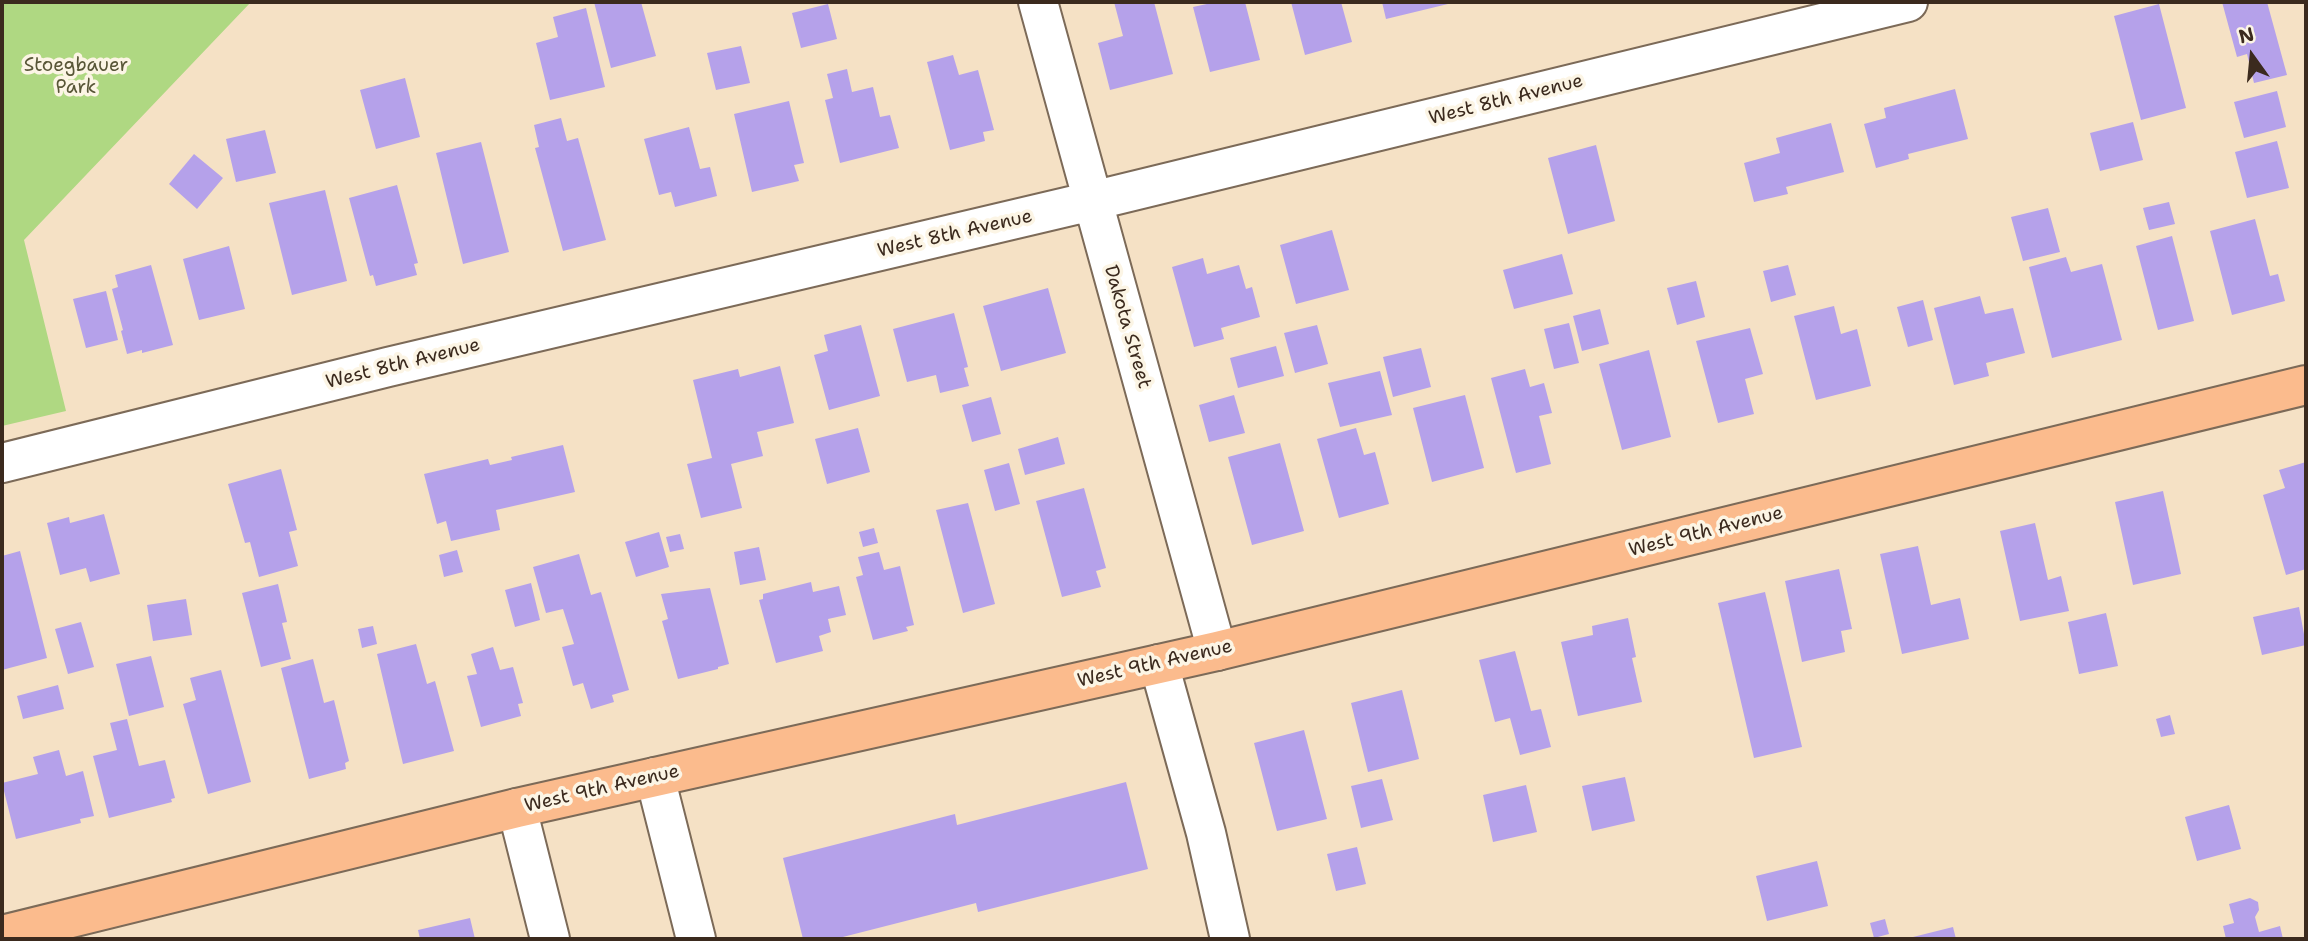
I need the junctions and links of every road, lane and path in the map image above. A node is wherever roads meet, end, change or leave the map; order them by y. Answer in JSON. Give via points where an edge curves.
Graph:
{"nodes":[{"id":1,"x":1038,"y":2,"type":"edge"},
{"id":2,"x":1908,"y":2,"type":"edge"},
{"id":3,"x":1092,"y":201,"type":"junction"},
{"id":4,"x":2306,"y":385,"type":"edge"},
{"id":5,"x":2,"y":463,"type":"edge"},
{"id":6,"x":1217,"y":651,"type":"junction"},
{"id":7,"x":1159,"y":664,"type":"junction"},
{"id":8,"x":655,"y":777,"type":"junction"},
{"id":9,"x":517,"y":808,"type":"junction"},
{"id":10,"x":2,"y":935,"type":"edge"},
{"id":11,"x":551,"y":939,"type":"edge"},
{"id":12,"x":696,"y":939,"type":"edge"},
{"id":13,"x":1230,"y":939,"type":"edge"}],
"edges":[{"from":1,"to":3,"type":"street","name":"Dakota Street"},
{"from":2,"to":3,"type":"street","name":"West 8th Avenue"},
{"from":3,"to":5,"type":"street","name":"West 8th Avenue"},
{"from":3,"to":6,"type":"street","name":"Dakota Street"},
{"from":4,"to":6,"type":"main road","name":"West 9th Avenue"},
{"from":6,"to":7,"type":"main road","name":"West 9th Avenue"},
{"from":7,"to":8,"type":"main road","name":"West 9th Avenue"},
{"from":7,"to":13,"type":"street"},
{"from":8,"to":9,"type":"main road","name":"West 9th Avenue"},
{"from":8,"to":12,"type":"street"},
{"from":9,"to":10,"type":"main road","name":"West 9th Avenue"},
{"from":9,"to":11,"type":"street"}]}
